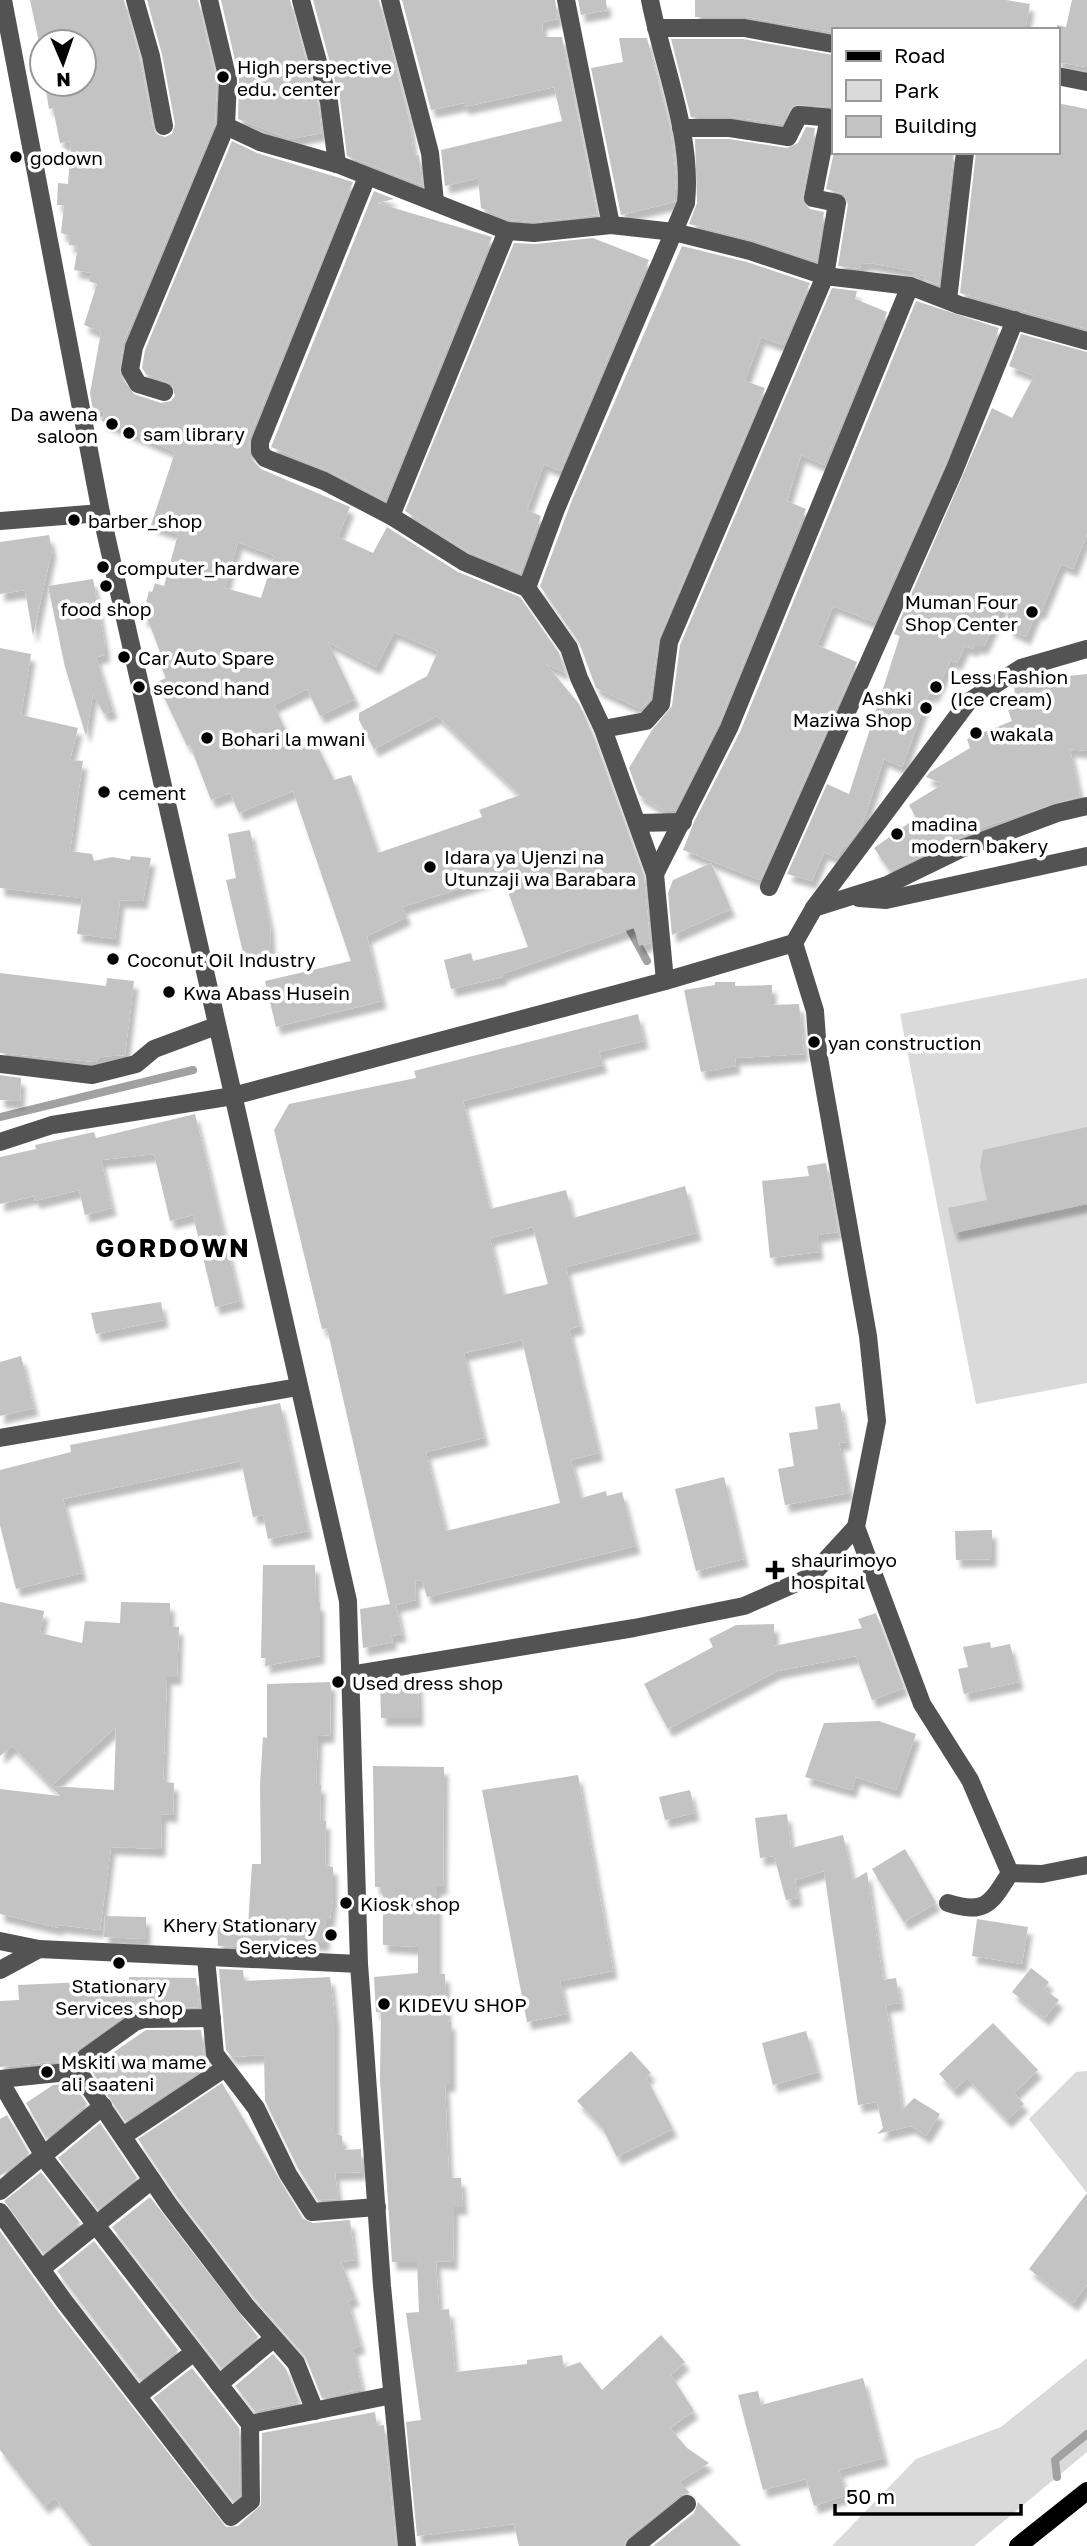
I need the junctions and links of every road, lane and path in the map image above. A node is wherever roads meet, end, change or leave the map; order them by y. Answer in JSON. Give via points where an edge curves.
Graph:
{"nodes":[{"id":1,"x":3,"y":0,"type":"edge"},
{"id":2,"x":135,"y":0,"type":"edge"},
{"id":3,"x":209,"y":0,"type":"edge"},
{"id":4,"x":301,"y":0,"type":"edge"},
{"id":5,"x":390,"y":0,"type":"edge"},
{"id":6,"x":566,"y":0,"type":"edge"},
{"id":7,"x":650,"y":0,"type":"edge"},
{"id":8,"x":656,"y":28,"type":"junction"},
{"id":9,"x":832,"y":44,"type":"edge"},
{"id":10,"x":1059,"y":76,"type":"edge"},
{"id":11,"x":1087,"y":82,"type":"edge"},
{"id":12,"x":832,"y":118,"type":"edge"},
{"id":13,"x":832,"y":119,"type":"edge"},
{"id":14,"x":164,"y":126,"type":"dead end"},
{"id":15,"x":226,"y":126,"type":"junction"},
{"id":16,"x":681,"y":128,"type":"junction"},
{"id":17,"x":965,"y":154,"type":"edge"},
{"id":18,"x":337,"y":164,"type":"junction"},
{"id":19,"x":367,"y":177,"type":"junction"},
{"id":20,"x":435,"y":202,"type":"junction"},
{"id":21,"x":611,"y":225,"type":"junction"},
{"id":22,"x":507,"y":231,"type":"junction"},
{"id":23,"x":674,"y":232,"type":"junction"},
{"id":24,"x":825,"y":276,"type":"junction"},
{"id":25,"x":911,"y":286,"type":"junction"},
{"id":26,"x":948,"y":300,"type":"junction"},
{"id":27,"x":1015,"y":320,"type":"junction"},
{"id":28,"x":1087,"y":341,"type":"edge"},
{"id":29,"x":164,"y":392,"type":"dead end"},
{"id":30,"x":100,"y":513,"type":"junction"},
{"id":31,"x":391,"y":516,"type":"junction"},
{"id":32,"x":0,"y":521,"type":"edge"},
{"id":33,"x":527,"y":588,"type":"junction"},
{"id":34,"x":1087,"y":649,"type":"edge"},
{"id":35,"x":603,"y":729,"type":"junction"},
{"id":36,"x":1087,"y":806,"type":"edge"},
{"id":37,"x":683,"y":822,"type":"junction"},
{"id":38,"x":637,"y":823,"type":"junction"},
{"id":39,"x":1087,"y":856,"type":"edge"},
{"id":40,"x":656,"y":874,"type":"junction"},
{"id":41,"x":769,"y":887,"type":"dead end"},
{"id":42,"x":849,"y":897,"type":"junction"},
{"id":43,"x":814,"y":908,"type":"junction"},
{"id":44,"x":794,"y":943,"type":"junction"},
{"id":45,"x":664,"y":964,"type":"junction"},
{"id":46,"x":216,"y":1026,"type":"junction"},
{"id":47,"x":0,"y":1064,"type":"edge"},
{"id":48,"x":231,"y":1087,"type":"junction"},
{"id":49,"x":0,"y":1142,"type":"edge"},
{"id":50,"x":298,"y":1387,"type":"junction"},
{"id":51,"x":0,"y":1438,"type":"edge"},
{"id":52,"x":856,"y":1527,"type":"junction"},
{"id":53,"x":350,"y":1675,"type":"junction"},
{"id":54,"x":1087,"y":1865,"type":"edge"},
{"id":55,"x":1010,"y":1873,"type":"junction"},
{"id":56,"x":948,"y":1903,"type":"dead end"},
{"id":57,"x":0,"y":1941,"type":"edge"},
{"id":58,"x":39,"y":1949,"type":"junction"},
{"id":59,"x":206,"y":1958,"type":"junction"},
{"id":60,"x":359,"y":1964,"type":"junction"},
{"id":61,"x":0,"y":1970,"type":"edge"},
{"id":62,"x":212,"y":2018,"type":"junction"},
{"id":63,"x":225,"y":2068,"type":"junction"},
{"id":64,"x":78,"y":2071,"type":"junction"},
{"id":65,"x":0,"y":2080,"type":"edge"},
{"id":66,"x":103,"y":2106,"type":"junction"},
{"id":67,"x":123,"y":2136,"type":"junction"},
{"id":68,"x":44,"y":2157,"type":"junction"},
{"id":69,"x":152,"y":2180,"type":"junction"},
{"id":70,"x":0,"y":2191,"type":"edge"},
{"id":71,"x":377,"y":2207,"type":"junction"},
{"id":72,"x":0,"y":2212,"type":"edge"},
{"id":73,"x":95,"y":2225,"type":"junction"},
{"id":74,"x":41,"y":2269,"type":"junction"},
{"id":75,"x":273,"y":2339,"type":"junction"},
{"id":76,"x":194,"y":2352,"type":"junction"},
{"id":77,"x":219,"y":2384,"type":"junction"},
{"id":78,"x":139,"y":2395,"type":"junction"},
{"id":79,"x":392,"y":2395,"type":"junction"},
{"id":80,"x":315,"y":2411,"type":"junction"},
{"id":81,"x":250,"y":2424,"type":"junction"},
{"id":82,"x":1087,"y":2491,"type":"edge"},
{"id":83,"x":687,"y":2504,"type":"dead end"},
{"id":84,"x":407,"y":2546,"type":"edge"},
{"id":85,"x":635,"y":2546,"type":"edge"},
{"id":86,"x":1018,"y":2546,"type":"edge"}],
"edges":[{"from":1,"to":30,"type":"street"},
{"from":2,"to":14,"type":"street"},
{"from":3,"to":15,"type":"street","via":[[228,80]]},
{"from":4,"to":18,"type":"street","via":[[329,102]]},
{"from":5,"to":20,"type":"street","via":[[430,153]]},
{"from":6,"to":21,"type":"street"},
{"from":7,"to":8,"type":"street"},
{"from":8,"to":9,"type":"street","via":[[744,28]]},
{"from":8,"to":16,"type":"street"},
{"from":10,"to":11,"type":"street"},
{"from":12,"to":16,"type":"street","via":[[799,115],[788,137],[730,128]]},
{"from":13,"to":24,"type":"street","via":[[813,198],[837,203]]},
{"from":15,"to":18,"type":"street","via":[[260,142]]},
{"from":15,"to":29,"type":"street","via":[[134,347],[130,370],[138,384]]},
{"from":16,"to":23,"type":"street","via":[[688,176],[686,202]]},
{"from":17,"to":26,"type":"street"},
{"from":18,"to":19,"type":"street"},
{"from":19,"to":20,"type":"street"},
{"from":19,"to":31,"type":"street","via":[[260,451],[265,458],[324,481]]},
{"from":20,"to":22,"type":"street"},
{"from":21,"to":22,"type":"street","via":[[534,233]]},
{"from":21,"to":23,"type":"street"},
{"from":22,"to":31,"type":"street"},
{"from":23,"to":24,"type":"street"},
{"from":23,"to":33,"type":"street"},
{"from":24,"to":25,"type":"street"},
{"from":24,"to":35,"type":"street","via":[[669,642],[661,704],[646,722]]},
{"from":25,"to":26,"type":"street"},
{"from":25,"to":37,"type":"street","via":[[729,729]]},
{"from":26,"to":27,"type":"street"},
{"from":27,"to":28,"type":"street"},
{"from":27,"to":41,"type":"street","via":[[954,471]]},
{"from":30,"to":32,"type":"street"},
{"from":30,"to":46,"type":"street"},
{"from":31,"to":33,"type":"street","via":[[464,562]]},
{"from":33,"to":35,"type":"street","via":[[569,648]]},
{"from":34,"to":43,"type":"street","via":[[1021,668],[968,702]]},
{"from":35,"to":38,"type":"street"},
{"from":36,"to":42,"type":"street","via":[[961,849],[887,885]]},
{"from":37,"to":38,"type":"street"},
{"from":37,"to":40,"type":"street"},
{"from":38,"to":40,"type":"street"},
{"from":39,"to":42,"type":"street","via":[[886,900]]},
{"from":40,"to":45,"type":"street"},
{"from":42,"to":43,"type":"street"},
{"from":43,"to":44,"type":"street"},
{"from":44,"to":45,"type":"street"},
{"from":44,"to":52,"type":"street","via":[[815,1012],[868,1336],[877,1421]]},
{"from":45,"to":48,"type":"street"},
{"from":46,"to":47,"type":"street","via":[[154,1049],[136,1064],[92,1075]]},
{"from":46,"to":48,"type":"street"},
{"from":48,"to":49,"type":"street","via":[[52,1125]]},
{"from":48,"to":50,"type":"street"},
{"from":50,"to":51,"type":"street"},
{"from":50,"to":53,"type":"street","via":[[348,1601]]},
{"from":52,"to":53,"type":"street","via":[[810,1577],[744,1606],[634,1629]]},
{"from":52,"to":55,"type":"street","via":[[922,1704],[970,1780]]},
{"from":53,"to":60,"type":"street"},
{"from":54,"to":55,"type":"street","via":[[1042,1874]]},
{"from":55,"to":56,"type":"street","via":[[991,1903],[970,1910]]},
{"from":57,"to":58,"type":"street"},
{"from":58,"to":59,"type":"street"},
{"from":58,"to":61,"type":"street"},
{"from":59,"to":60,"type":"street"},
{"from":59,"to":62,"type":"street"},
{"from":60,"to":71,"type":"street"},
{"from":62,"to":63,"type":"street","via":[[215,2054]]},
{"from":62,"to":64,"type":"street","via":[[135,2022],[86,2057]]},
{"from":63,"to":67,"type":"street"},
{"from":63,"to":71,"type":"street","via":[[256,2108],[312,2212]]},
{"from":64,"to":65,"type":"street"},
{"from":64,"to":66,"type":"street"},
{"from":65,"to":68,"type":"street"},
{"from":66,"to":67,"type":"street"},
{"from":66,"to":68,"type":"street"},
{"from":67,"to":69,"type":"street"},
{"from":68,"to":70,"type":"street"},
{"from":68,"to":73,"type":"street"},
{"from":69,"to":73,"type":"street"},
{"from":69,"to":75,"type":"street"},
{"from":71,"to":79,"type":"street"},
{"from":72,"to":74,"type":"street"},
{"from":73,"to":74,"type":"street"},
{"from":73,"to":76,"type":"street"},
{"from":74,"to":78,"type":"street"},
{"from":75,"to":77,"type":"street"},
{"from":75,"to":80,"type":"street","via":[[296,2364]]},
{"from":76,"to":77,"type":"street"},
{"from":76,"to":78,"type":"street"},
{"from":77,"to":81,"type":"street"},
{"from":78,"to":81,"type":"street","via":[[231,2517],[251,2501]]},
{"from":79,"to":80,"type":"street"},
{"from":79,"to":84,"type":"street"},
{"from":80,"to":81,"type":"street"},
{"from":82,"to":86,"type":"main road"},
{"from":83,"to":85,"type":"street"}]}
